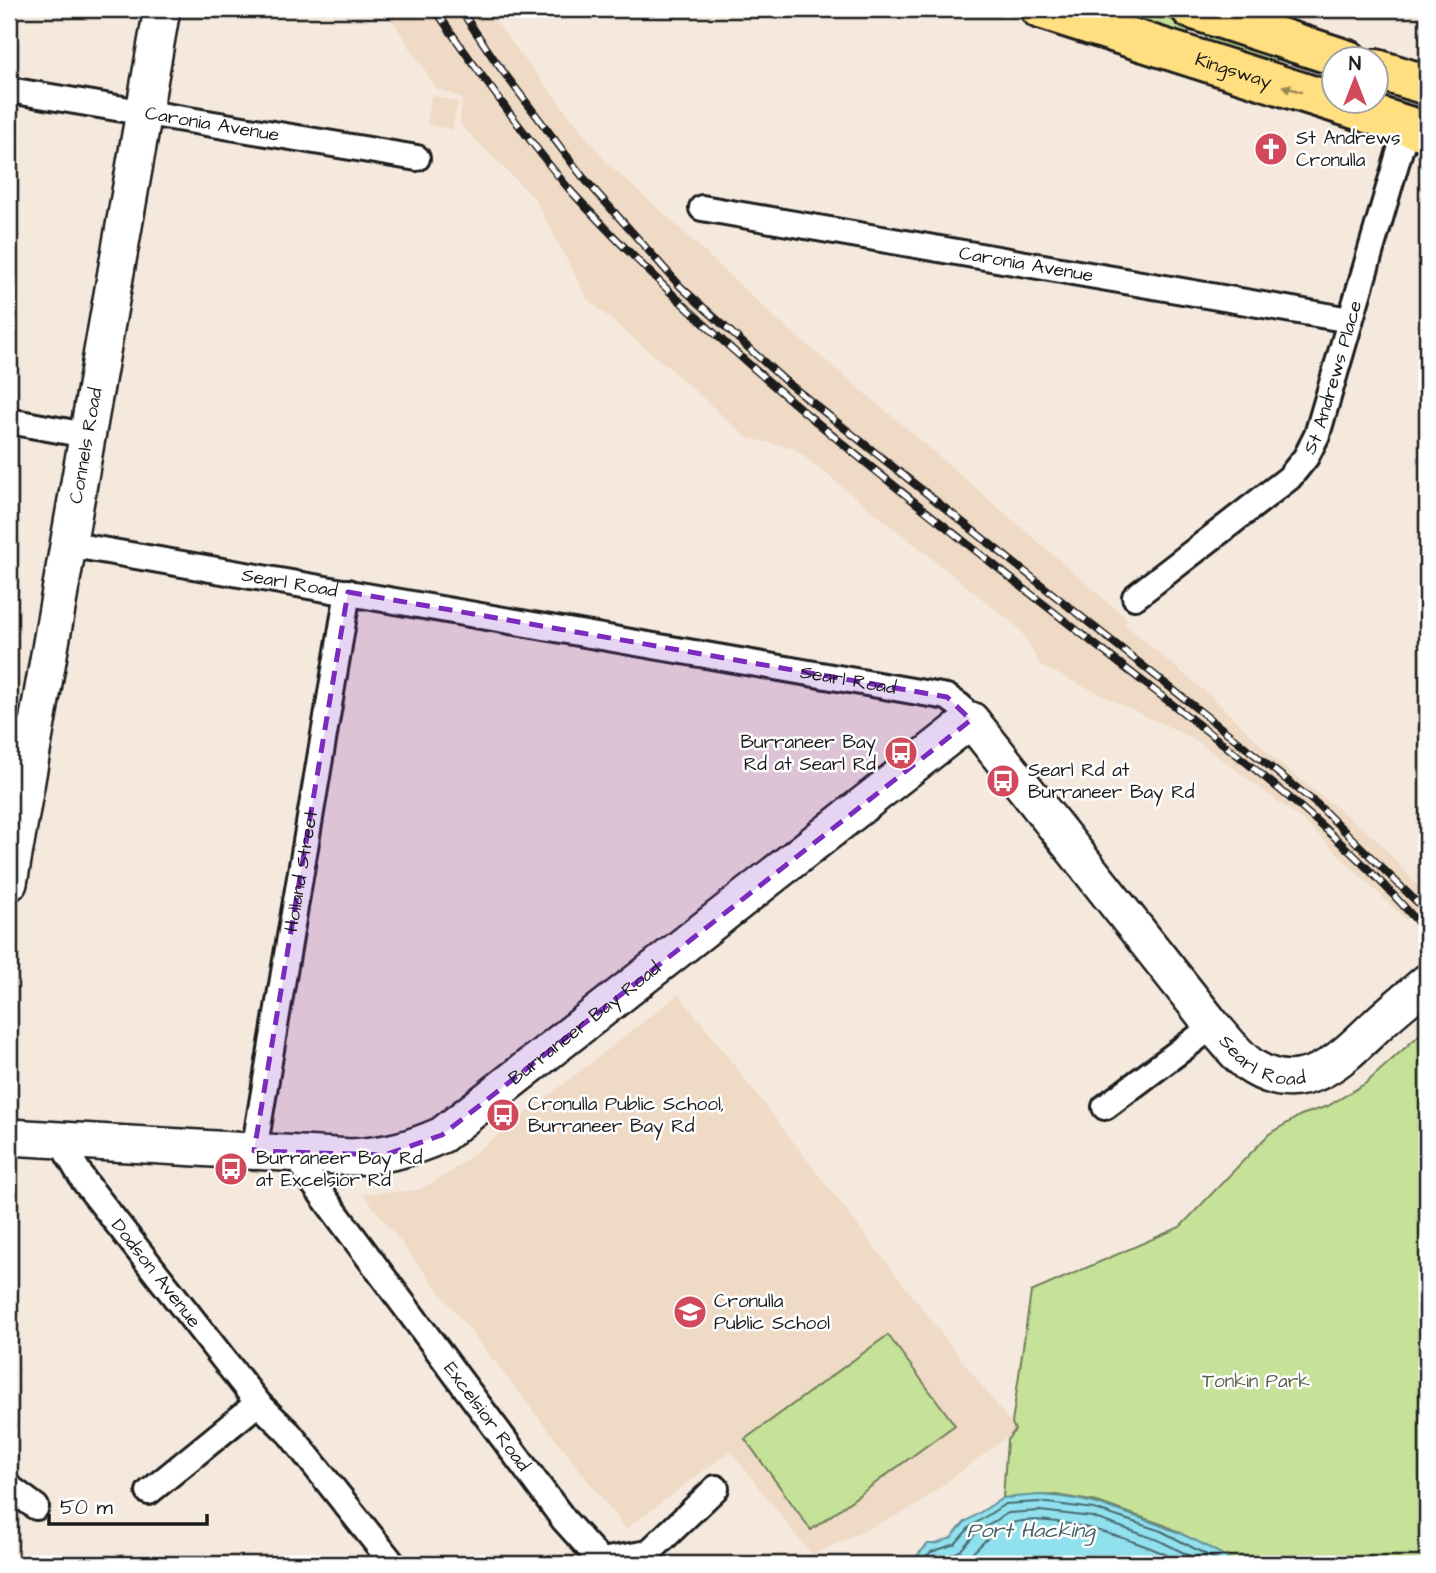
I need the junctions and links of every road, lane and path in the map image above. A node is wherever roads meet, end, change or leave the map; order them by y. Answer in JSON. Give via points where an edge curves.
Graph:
{"nodes":[{"id":1,"x":162,"y":9,"type":"edge"},
{"id":2,"x":1040,"y":9,"type":"edge"},
{"id":3,"x":1191,"y":9,"type":"edge"},
{"id":4,"x":1265,"y":20,"type":"edge"},
{"id":5,"x":1320,"y":47,"type":"edge"},
{"id":6,"x":1390,"y":73,"type":"edge"},
{"id":7,"x":1424,"y":84,"type":"edge"},
{"id":8,"x":9,"y":90,"type":"edge"},
{"id":9,"x":145,"y":114,"type":"junction"},
{"id":10,"x":1417,"y":129,"type":"edge"},
{"id":11,"x":417,"y":158,"type":"dead end"},
{"id":12,"x":702,"y":208,"type":"dead end"},
{"id":13,"x":1350,"y":320,"type":"junction"},
{"id":14,"x":9,"y":421,"type":"edge"},
{"id":15,"x":86,"y":435,"type":"junction"},
{"id":16,"x":67,"y":544,"type":"junction"},
{"id":17,"x":348,"y":592,"type":"junction"},
{"id":18,"x":1135,"y":597,"type":"dead end"},
{"id":19,"x":971,"y":720,"type":"junction"},
{"id":20,"x":22,"y":731,"type":"edge"},
{"id":21,"x":9,"y":883,"type":"edge"},
{"id":22,"x":1427,"y":982,"type":"edge"},
{"id":23,"x":1213,"y":1026,"type":"junction"},
{"id":24,"x":1105,"y":1107,"type":"dead end"},
{"id":25,"x":9,"y":1137,"type":"edge"},
{"id":26,"x":59,"y":1139,"type":"junction"},
{"id":27,"x":254,"y":1151,"type":"junction"},
{"id":28,"x":296,"y":1155,"type":"junction"},
{"id":29,"x":258,"y":1403,"type":"junction"},
{"id":30,"x":9,"y":1487,"type":"edge"},
{"id":31,"x":716,"y":1488,"type":"dead end"},
{"id":32,"x":149,"y":1492,"type":"dead end"},
{"id":33,"x":36,"y":1507,"type":"dead end"},
{"id":34,"x":393,"y":1564,"type":"edge"}],
"edges":[{"from":1,"to":9,"type":"street","name":"Connels Road"},
{"from":10,"to":2,"type":"main road","name":"Kingsway","one_way":true},
{"from":3,"to":4,"type":"main road"},
{"from":4,"to":5,"type":"main road"},
{"from":6,"to":7,"type":"main road"},
{"from":7,"to":10,"type":"main road","name":"St Andrews Place"},
{"from":8,"to":9,"type":"street","name":"Caronia Avenue"},
{"from":9,"to":11,"type":"street","name":"Caronia Avenue"},
{"from":9,"to":15,"type":"street","name":"Connels Road"},
{"from":10,"to":13,"type":"street","name":"St Andrews Place"},
{"from":12,"to":13,"type":"street","name":"Caronia Avenue"},
{"from":13,"to":18,"type":"street","name":"St Andrews Place","via":[[1317,435],[1306,457],[1289,478]]},
{"from":14,"to":15,"type":"street"},
{"from":15,"to":16,"type":"street","name":"Connels Road"},
{"from":16,"to":17,"type":"street","name":"Searl Road"},
{"from":16,"to":20,"type":"street","name":"Connels Road"},
{"from":17,"to":19,"type":"street","name":"Searl Road","via":[[947,697]]},
{"from":17,"to":27,"type":"street","name":"Holland Street"},
{"from":19,"to":23,"type":"street","name":"Searl Road"},
{"from":19,"to":28,"type":"street","name":"Burraneer Bay Road","via":[[442,1135],[385,1155]]},
{"from":20,"to":21,"type":"street","name":"Connels Road"},
{"from":22,"to":23,"type":"street","name":"Searl Road","via":[[1335,1063],[1307,1077],[1281,1077],[1255,1068]]},
{"from":23,"to":24,"type":"street"},
{"from":25,"to":26,"type":"street","name":"Burraneer Bay Road"},
{"from":26,"to":27,"type":"street","name":"Burraneer Bay Road"},
{"from":26,"to":29,"type":"street","name":"Dodson Avenue","via":[[84,1181]]},
{"from":27,"to":28,"type":"street","name":"Burraneer Bay Road"},
{"from":28,"to":31,"type":"street","name":"Excelsior Road","via":[[564,1520],[601,1561],[648,1553]]},
{"from":29,"to":32,"type":"street"},
{"from":29,"to":34,"type":"street","name":"Dodson Avenue","via":[[289,1433]]},
{"from":30,"to":33,"type":"street"}]}
